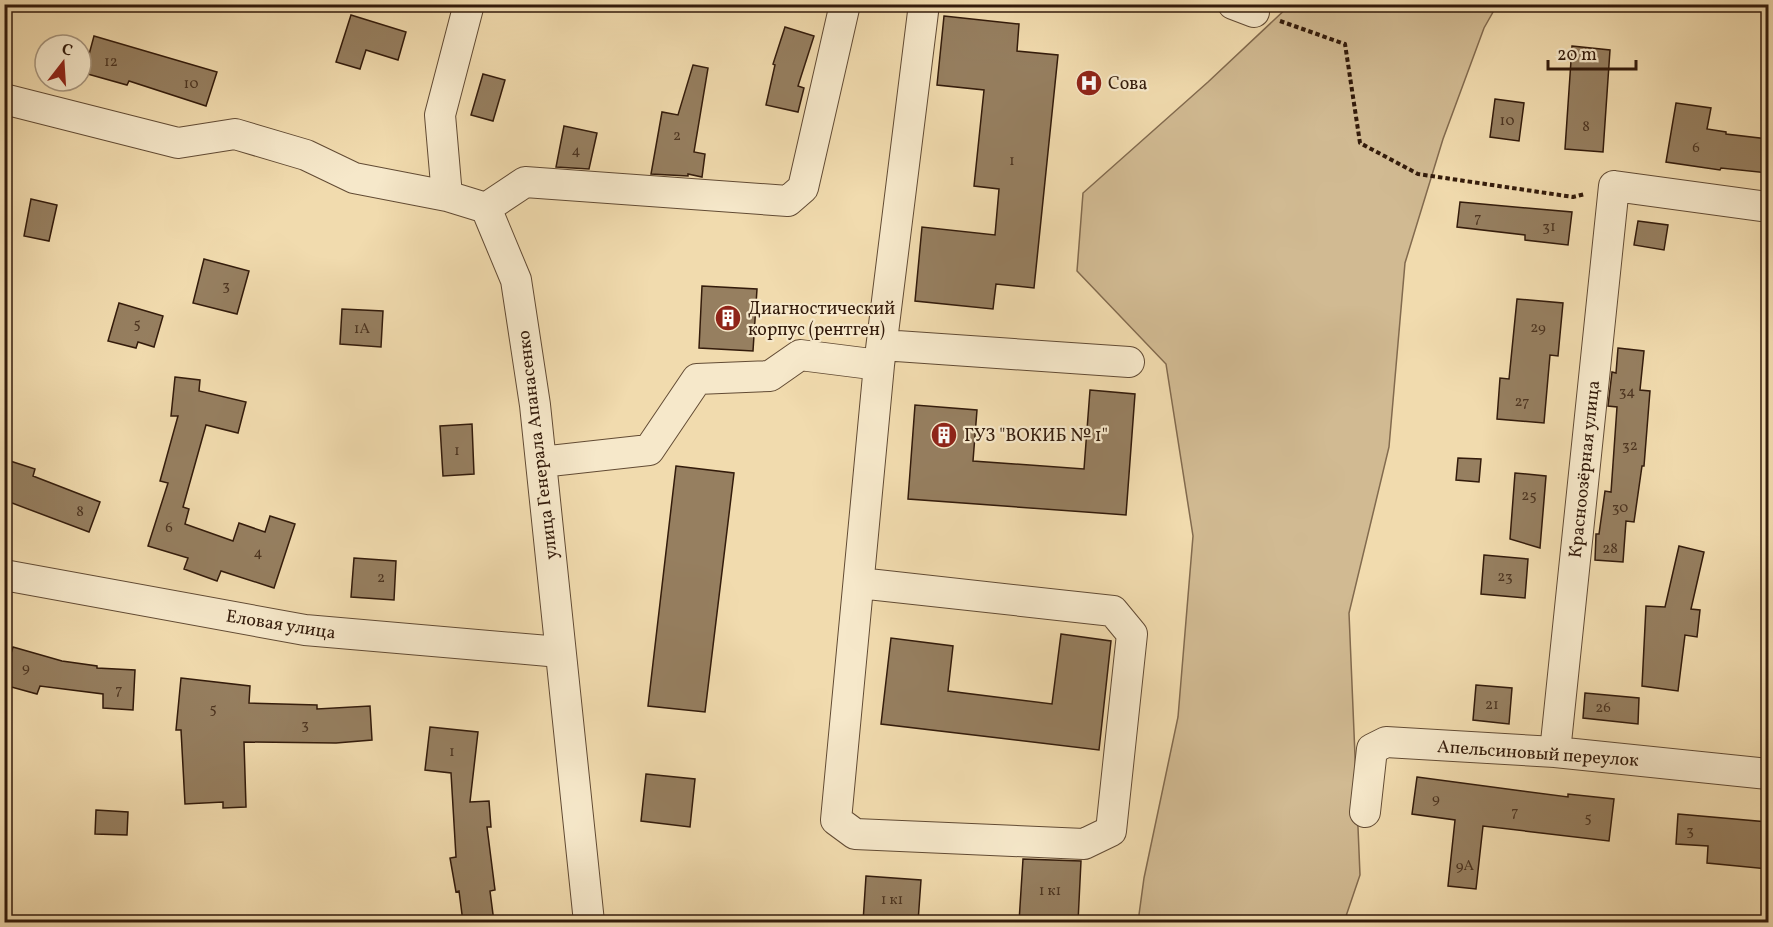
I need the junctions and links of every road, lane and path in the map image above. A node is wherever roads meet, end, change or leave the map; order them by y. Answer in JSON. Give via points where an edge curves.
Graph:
{"nodes":[{"id":1,"x":469,"y":4,"type":"edge"},
{"id":2,"x":845,"y":4,"type":"edge"},
{"id":3,"x":924,"y":4,"type":"edge"},
{"id":4,"x":1244,"y":8,"type":"edge"},
{"id":5,"x":4,"y":99,"type":"edge"},
{"id":6,"x":1614,"y":186,"type":"junction"},
{"id":7,"x":447,"y":196,"type":"junction"},
{"id":8,"x":1768,"y":207,"type":"edge"},
{"id":9,"x":486,"y":208,"type":"junction"},
{"id":10,"x":880,"y":355,"type":"junction"},
{"id":11,"x":1129,"y":362,"type":"dead end"},
{"id":12,"x":541,"y":462,"type":"junction"},
{"id":13,"x":4,"y":575,"type":"edge"},
{"id":14,"x":859,"y":583,"type":"junction"},
{"id":15,"x":560,"y":652,"type":"junction"},
{"id":16,"x":1555,"y":752,"type":"junction"},
{"id":17,"x":1768,"y":774,"type":"edge"},
{"id":18,"x":1365,"y":812,"type":"dead end"},
{"id":19,"x":589,"y":922,"type":"edge"}],
"edges":[{"from":1,"to":7,"type":"street","via":[[440,115]]},
{"from":2,"to":9,"type":"street","via":[[803,188],[788,201],[525,182]]},
{"from":3,"to":10,"type":"street"},
{"from":4,"to":6,"type":"path","via":[[1345,44],[1359,143],[1419,174],[1573,196]]},
{"from":5,"to":7,"type":"street","via":[[178,143],[235,134],[306,154],[354,178]]},
{"from":6,"to":8,"type":"street"},
{"from":6,"to":16,"type":"street","name":"Красноозёрная улица"},
{"from":7,"to":9,"type":"street"},
{"from":9,"to":12,"type":"street","name":"улица Генерала Апанасенко","via":[[516,280]]},
{"from":10,"to":11,"type":"street"},
{"from":10,"to":12,"type":"street","via":[[800,355],[770,376],[697,378],[649,450]]},
{"from":10,"to":14,"type":"street"},
{"from":12,"to":15,"type":"street","name":"улица Генерала Апанасенко"},
{"from":13,"to":15,"type":"street","name":"Еловая улица","via":[[305,630]]},
{"from":14,"to":14,"type":"street","via":[[836,820],[855,834],[1084,844],[1111,831],[1132,634],[1113,611]]},
{"from":15,"to":19,"type":"street","name":"улица Генерала Апанасенко"},
{"from":16,"to":17,"type":"street","name":"Апельсиновый переулок"},
{"from":16,"to":18,"type":"street","name":"Апельсиновый переулок","via":[[1386,742],[1372,750]]}]}
